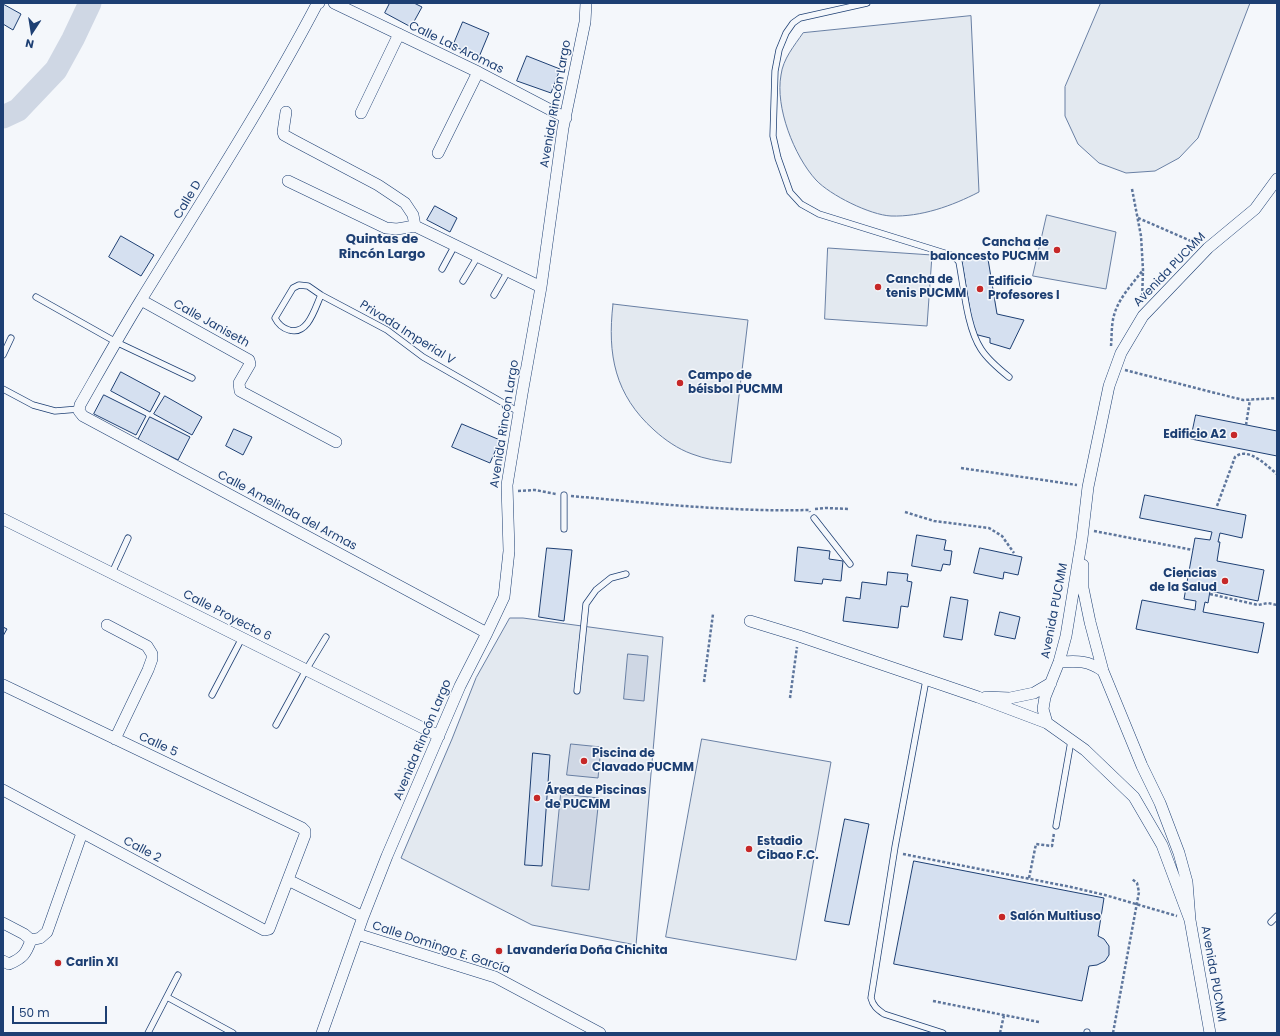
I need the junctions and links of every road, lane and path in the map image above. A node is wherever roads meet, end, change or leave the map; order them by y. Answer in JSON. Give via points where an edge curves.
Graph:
{"nodes":[{"id":1,"x":318,"y":3,"type":"edge"},
{"id":2,"x":334,"y":3,"type":"edge"},
{"id":3,"x":586,"y":3,"type":"edge"},
{"id":4,"x":867,"y":3,"type":"edge"},
{"id":5,"x":399,"y":34,"type":"junction"},
{"id":6,"x":478,"y":72,"type":"junction"},
{"id":7,"x":286,"y":112,"type":"dead end"},
{"id":8,"x":361,"y":113,"type":"dead end"},
{"id":9,"x":566,"y":118,"type":"junction"},
{"id":10,"x":438,"y":153,"type":"dead end"},
{"id":11,"x":1277,"y":179,"type":"edge"},
{"id":12,"x":288,"y":181,"type":"dead end"},
{"id":13,"x":1132,"y":189,"type":"dead end"},
{"id":14,"x":1138,"y":218,"type":"junction"},
{"id":15,"x":415,"y":226,"type":"junction"},
{"id":16,"x":1200,"y":244,"type":"dead end"},
{"id":17,"x":455,"y":245,"type":"junction"},
{"id":18,"x":478,"y":256,"type":"junction"},
{"id":19,"x":442,"y":269,"type":"dead end"},
{"id":20,"x":1143,"y":270,"type":"junction"},
{"id":21,"x":508,"y":271,"type":"junction"},
{"id":22,"x":463,"y":281,"type":"dead end"},
{"id":23,"x":541,"y":287,"type":"junction"},
{"id":24,"x":321,"y":295,"type":"junction"},
{"id":25,"x":494,"y":295,"type":"dead end"},
{"id":26,"x":36,"y":297,"type":"dead end"},
{"id":27,"x":141,"y":300,"type":"junction"},
{"id":28,"x":1143,"y":316,"type":"junction"},
{"id":29,"x":11,"y":338,"type":"dead end"},
{"id":30,"x":116,"y":342,"type":"junction"},
{"id":31,"x":1111,"y":353,"type":"dead end"},
{"id":32,"x":3,"y":355,"type":"edge"},
{"id":33,"x":1116,"y":367,"type":"junction"},
{"id":34,"x":192,"y":378,"type":"dead end"},
{"id":35,"x":1009,"y":378,"type":"dead end"},
{"id":36,"x":3,"y":389,"type":"edge"},
{"id":37,"x":1277,"y":398,"type":"edge"},
{"id":38,"x":1250,"y":400,"type":"junction"},
{"id":39,"x":79,"y":408,"type":"junction"},
{"id":40,"x":519,"y":412,"type":"junction"},
{"id":41,"x":1246,"y":425,"type":"dead end"},
{"id":42,"x":336,"y":442,"type":"dead end"},
{"id":43,"x":961,"y":468,"type":"dead end"},
{"id":44,"x":1277,"y":474,"type":"edge"},
{"id":45,"x":1079,"y":486,"type":"dead end"},
{"id":46,"x":507,"y":492,"type":"junction"},
{"id":47,"x":564,"y":495,"type":"junction"},
{"id":48,"x":1217,"y":506,"type":"dead end"},
{"id":49,"x":809,"y":510,"type":"junction"},
{"id":50,"x":849,"y":510,"type":"dead end"},
{"id":51,"x":905,"y":512,"type":"dead end"},
{"id":52,"x":814,"y":518,"type":"joint"},
{"id":53,"x":3,"y":519,"type":"edge"},
{"id":54,"x":564,"y":529,"type":"dead end"},
{"id":55,"x":1083,"y":534,"type":"junction"},
{"id":56,"x":128,"y":538,"type":"dead end"},
{"id":57,"x":1193,"y":550,"type":"dead end"},
{"id":58,"x":1014,"y":553,"type":"dead end"},
{"id":59,"x":850,"y":564,"type":"dead end"},
{"id":60,"x":112,"y":573,"type":"junction"},
{"id":61,"x":626,"y":574,"type":"dead end"},
{"id":62,"x":1210,"y":594,"type":"dead end"},
{"id":63,"x":1277,"y":605,"type":"edge"},
{"id":64,"x":712,"y":614,"type":"dead end"},
{"id":65,"x":750,"y":621,"type":"dead end"},
{"id":66,"x":107,"y":625,"type":"dead end"},
{"id":67,"x":487,"y":633,"type":"junction"},
{"id":68,"x":799,"y":636,"type":"junction"},
{"id":69,"x":326,"y":637,"type":"dead end"},
{"id":70,"x":242,"y":638,"type":"junction"},
{"id":71,"x":1060,"y":662,"type":"junction"},
{"id":72,"x":306,"y":670,"type":"junction"},
{"id":73,"x":1103,"y":671,"type":"junction"},
{"id":74,"x":926,"y":680,"type":"junction"},
{"id":75,"x":704,"y":682,"type":"dead end"},
{"id":76,"x":1050,"y":683,"type":"junction"},
{"id":77,"x":3,"y":685,"type":"edge"},
{"id":78,"x":577,"y":691,"type":"dead end"},
{"id":79,"x":212,"y":695,"type":"dead end"},
{"id":80,"x":978,"y":697,"type":"junction"},
{"id":81,"x":790,"y":698,"type":"dead end"},
{"id":82,"x":1047,"y":723,"type":"junction"},
{"id":83,"x":276,"y":725,"type":"dead end"},
{"id":84,"x":439,"y":736,"type":"junction"},
{"id":85,"x":115,"y":739,"type":"junction"},
{"id":86,"x":1071,"y":741,"type":"junction"},
{"id":87,"x":3,"y":790,"type":"edge"},
{"id":88,"x":1056,"y":826,"type":"joint"},
{"id":89,"x":82,"y":833,"type":"junction"},
{"id":90,"x":894,"y":852,"type":"junction"},
{"id":91,"x":1029,"y":878,"type":"junction"},
{"id":92,"x":1132,"y":879,"type":"dead end"},
{"id":93,"x":288,"y":880,"type":"junction"},
{"id":94,"x":1137,"y":905,"type":"junction"},
{"id":95,"x":1277,"y":916,"type":"edge"},
{"id":96,"x":363,"y":917,"type":"junction"},
{"id":97,"x":1190,"y":920,"type":"junction"},
{"id":98,"x":1271,"y":922,"type":"dead end"},
{"id":99,"x":3,"y":923,"type":"edge"},
{"id":100,"x":357,"y":934,"type":"junction"},
{"id":101,"x":31,"y":940,"type":"junction"},
{"id":102,"x":3,"y":961,"type":"edge"},
{"id":103,"x":178,"y":975,"type":"dead end"},
{"id":104,"x":166,"y":998,"type":"junction"},
{"id":105,"x":933,"y":1001,"type":"dead end"},
{"id":106,"x":1004,"y":1015,"type":"junction"},
{"id":107,"x":1039,"y":1022,"type":"dead end"},
{"id":108,"x":148,"y":1033,"type":"edge"},
{"id":109,"x":233,"y":1033,"type":"edge"},
{"id":110,"x":322,"y":1033,"type":"edge"},
{"id":111,"x":600,"y":1033,"type":"edge"},
{"id":112,"x":944,"y":1033,"type":"edge"},
{"id":113,"x":1000,"y":1033,"type":"edge"},
{"id":114,"x":1114,"y":1033,"type":"edge"},
{"id":115,"x":1210,"y":1033,"type":"edge"}],
"edges":[{"from":1,"to":27,"type":"street","name":"Calle D","via":[[292,52],[189,225]]},
{"from":2,"to":5,"type":"street","name":"Calle Las Aromas"},
{"from":3,"to":9,"type":"street","name":"Avenida Rincón Largo","via":[[585,22]]},
{"from":4,"to":35,"type":"lane","via":[[800,18],[786,33],[779,50],[775,71],[773,136],[790,192],[801,204],[819,214],[954,256],[959,262],[976,342]]},
{"from":5,"to":6,"type":"street","name":"Calle Las Aromas"},
{"from":5,"to":8,"type":"street"},
{"from":6,"to":9,"type":"street","name":"Calle Las Aromas"},
{"from":6,"to":10,"type":"street"},
{"from":7,"to":15,"type":"street","via":[[284,135],[378,186],[405,204],[413,215]]},
{"from":9,"to":23,"type":"street","name":"Avenida Rincón Largo"},
{"from":11,"to":28,"type":"street","name":"Avenida PUCMM","via":[[1255,209],[1208,248]]},
{"from":12,"to":15,"type":"street","via":[[386,228]]},
{"from":13,"to":14,"type":"path"},
{"from":14,"to":16,"type":"path"},
{"from":14,"to":20,"type":"path"},
{"from":15,"to":17,"type":"street"},
{"from":17,"to":18,"type":"street"},
{"from":17,"to":19,"type":"lane"},
{"from":18,"to":21,"type":"street"},
{"from":18,"to":22,"type":"lane"},
{"from":20,"to":28,"type":"path"},
{"from":20,"to":31,"type":"path","via":[[1116,309]]},
{"from":21,"to":23,"type":"street"},
{"from":21,"to":25,"type":"lane"},
{"from":23,"to":40,"type":"street","name":"Avenida Rincón Largo"},
{"from":24,"to":24,"type":"lane","name":"Privada Imperial V","via":[[308,286],[299,285],[293,288],[275,318],[284,328],[300,330],[306,326]]},
{"from":24,"to":40,"type":"lane","name":"Privada Imperial V","via":[[387,330],[423,357]]},
{"from":26,"to":30,"type":"lane"},
{"from":27,"to":30,"type":"street","name":"Calle D"},
{"from":27,"to":42,"type":"street","name":"Calle Janiseth","via":[[249,360],[250,364],[239,383],[240,392]]},
{"from":28,"to":33,"type":"street","name":"Avenida PUCMM","via":[[1121,353]]},
{"from":29,"to":32,"type":"lane"},
{"from":30,"to":34,"type":"lane"},
{"from":30,"to":39,"type":"street","name":"Calle D"},
{"from":33,"to":38,"type":"path"},
{"from":33,"to":55,"type":"street","name":"Avenida PUCMM","via":[[1109,386],[1088,487]]},
{"from":36,"to":39,"type":"lane","via":[[32,404],[55,411]]},
{"from":37,"to":38,"type":"path"},
{"from":38,"to":41,"type":"path"},
{"from":39,"to":67,"type":"street","name":"Calle Amelinda del Armas","via":[[83,416]]},
{"from":40,"to":46,"type":"street","name":"Avenida Rincón Largo"},
{"from":43,"to":45,"type":"path"},
{"from":44,"to":48,"type":"path","via":[[1247,453],[1237,455]]},
{"from":46,"to":47,"type":"path","via":[[535,490]]},
{"from":46,"to":67,"type":"street","name":"Avenida Rincón Largo","via":[[509,551],[504,597]]},
{"from":47,"to":49,"type":"path","via":[[654,504],[780,511]]},
{"from":47,"to":54,"type":"lane"},
{"from":49,"to":50,"type":"path"},
{"from":49,"to":52,"type":"path"},
{"from":51,"to":58,"type":"path","via":[[934,521],[988,528],[1002,536]]},
{"from":52,"to":59,"type":"lane"},
{"from":53,"to":60,"type":"street","name":"Calle Proyecto 6"},
{"from":55,"to":57,"type":"path"},
{"from":55,"to":71,"type":"street","name":"Avenida PUCMM"},
{"from":55,"to":73,"type":"street","name":"Avenida PUCMM","via":[[1083,588]]},
{"from":56,"to":60,"type":"lane"},
{"from":60,"to":70,"type":"street","name":"Calle Proyecto 6"},
{"from":61,"to":78,"type":"lane","via":[[611,578],[596,590],[586,604]]},
{"from":62,"to":63,"type":"path","via":[[1258,605]]},
{"from":64,"to":75,"type":"path"},
{"from":65,"to":68,"type":"street"},
{"from":66,"to":85,"type":"street","via":[[147,646],[152,654],[148,670]]},
{"from":67,"to":84,"type":"street","name":"Avenida Rincón Largo","via":[[460,686]]},
{"from":68,"to":74,"type":"street"},
{"from":68,"to":81,"type":"path"},
{"from":69,"to":72,"type":"lane"},
{"from":70,"to":72,"type":"street","name":"Calle Proyecto 6"},
{"from":70,"to":79,"type":"lane"},
{"from":71,"to":73,"type":"street","via":[[1082,661]]},
{"from":71,"to":76,"type":"street","name":"Avenida PUCMM"},
{"from":72,"to":83,"type":"lane"},
{"from":72,"to":84,"type":"street","name":"Calle Proyecto 6"},
{"from":73,"to":97,"type":"street","name":"Avenida PUCMM","via":[[1179,853],[1187,882]]},
{"from":74,"to":80,"type":"street"},
{"from":74,"to":90,"type":"lane"},
{"from":76,"to":80,"type":"street","via":[[1034,693],[1010,698]]},
{"from":76,"to":82,"type":"street","name":"Avenida PUCMM","via":[[1044,697],[1043,709]]},
{"from":77,"to":85,"type":"street","name":"Calle 5"},
{"from":80,"to":82,"type":"street"},
{"from":82,"to":86,"type":"street","name":"Avenida PUCMM"},
{"from":84,"to":96,"type":"street","name":"Avenida Rincón Largo"},
{"from":85,"to":93,"type":"street","name":"Calle 5","via":[[302,828],[305,835]]},
{"from":86,"to":88,"type":"lane"},
{"from":86,"to":97,"type":"street","name":"Avenida PUCMM","via":[[1085,750],[1134,797],[1162,845]]},
{"from":87,"to":89,"type":"street","name":"Calle 2"},
{"from":88,"to":91,"type":"path","via":[[1052,846],[1036,844]]},
{"from":89,"to":93,"type":"street","name":"Calle 2","via":[[264,930],[269,928]]},
{"from":89,"to":101,"type":"street","via":[[47,932],[40,938]]},
{"from":90,"to":91,"type":"path"},
{"from":90,"to":112,"type":"lane","via":[[871,998],[873,1004],[884,1014]]},
{"from":91,"to":94,"type":"path"},
{"from":92,"to":94,"type":"path","via":[[1139,888]]},
{"from":93,"to":96,"type":"street"},
{"from":94,"to":97,"type":"path"},
{"from":94,"to":114,"type":"path"},
{"from":95,"to":98,"type":"lane"},
{"from":96,"to":100,"type":"street","name":"Avenida Rincón Largo"},
{"from":97,"to":115,"type":"street","name":"Avenida PUCMM"},
{"from":99,"to":101,"type":"street"},
{"from":100,"to":110,"type":"street","name":"Avenida Rincón Largo"},
{"from":100,"to":111,"type":"street","name":"Calle Domingo E. García","via":[[495,977]]},
{"from":101,"to":102,"type":"street","via":[[20,959],[9,964]]},
{"from":103,"to":104,"type":"lane"},
{"from":104,"to":108,"type":"lane"},
{"from":104,"to":109,"type":"lane"},
{"from":105,"to":106,"type":"path"},
{"from":106,"to":107,"type":"path"},
{"from":106,"to":113,"type":"path"}]}
